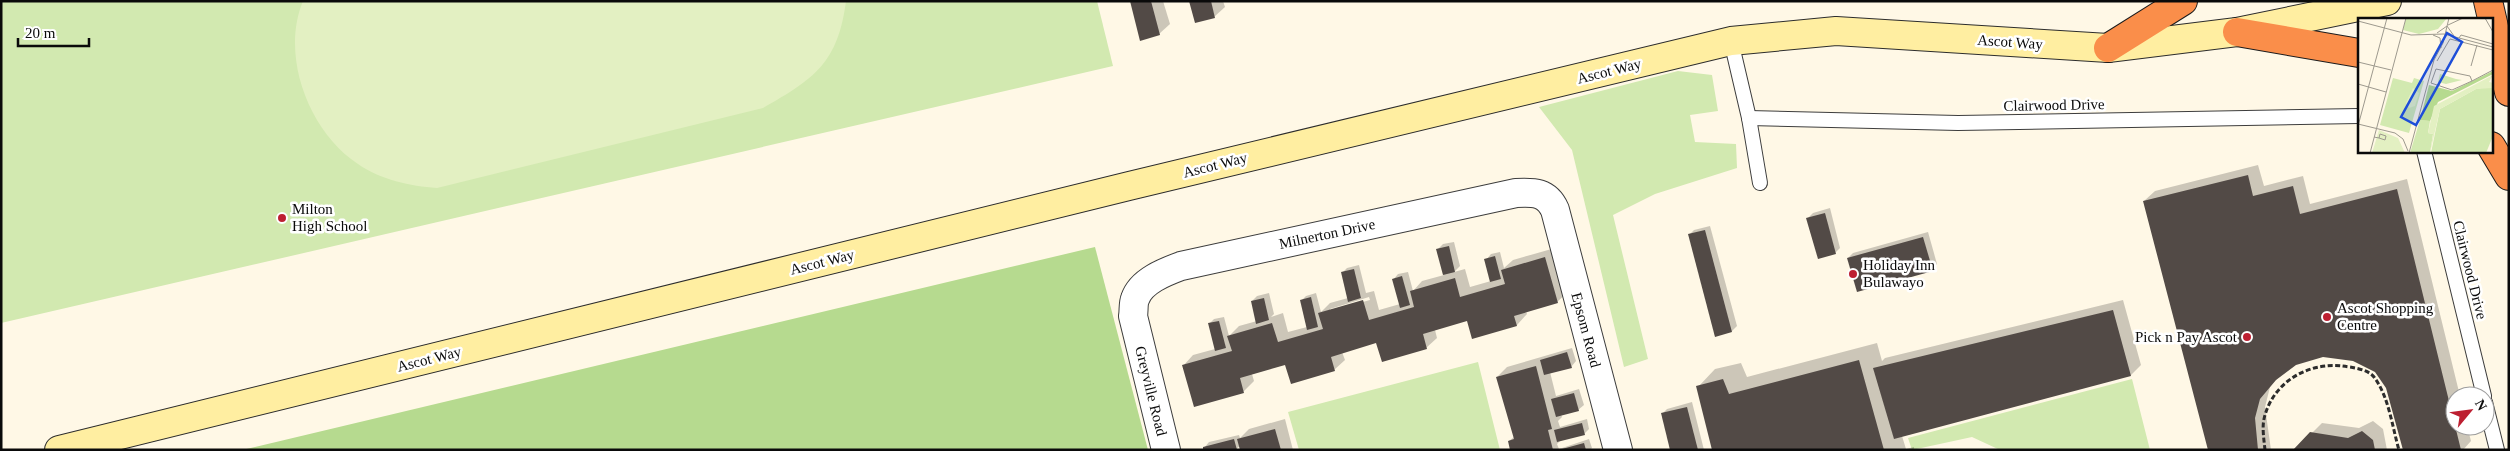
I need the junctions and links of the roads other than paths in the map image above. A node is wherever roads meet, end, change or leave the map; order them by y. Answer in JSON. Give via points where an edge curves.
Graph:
{"nodes":[{"id":1,"x":2183,"y":1,"type":"edge"},
{"id":2,"x":2387,"y":1,"type":"edge"},
{"id":3,"x":2488,"y":1,"type":"edge"},
{"id":4,"x":2492,"y":18,"type":"edge"},
{"id":5,"x":2492,"y":18,"type":"edge"},
{"id":6,"x":2237,"y":32,"type":"junction"},
{"id":7,"x":1731,"y":41,"type":"junction"},
{"id":8,"x":2108,"y":48,"type":"junction"},
{"id":9,"x":2358,"y":53,"type":"edge"},
{"id":10,"x":2509,"y":92,"type":"edge"},
{"id":11,"x":2358,"y":116,"type":"edge"},
{"id":12,"x":1749,"y":118,"type":"junction"},
{"id":13,"x":2492,"y":148,"type":"edge"},
{"id":14,"x":2424,"y":152,"type":"edge"},
{"id":15,"x":2509,"y":176,"type":"edge"},
{"id":16,"x":1760,"y":183,"type":"dead end"},
{"id":17,"x":1555,"y":210,"type":"joint"},
{"id":18,"x":1136,"y":331,"type":"joint"},
{"id":19,"x":2482,"y":386,"type":"edge"},
{"id":20,"x":2494,"y":436,"type":"edge"},
{"id":21,"x":59,"y":450,"type":"edge"},
{"id":22,"x":1166,"y":450,"type":"edge"},
{"id":23,"x":1618,"y":450,"type":"edge"},
{"id":24,"x":2497,"y":450,"type":"edge"}],
"edges":[{"from":1,"to":8,"type":"highway"},
{"from":2,"to":6,"type":"main road","name":"Ascot Way"},
{"from":3,"to":4,"type":"highway"},
{"from":5,"to":10,"type":"highway"},
{"from":6,"to":8,"type":"main road","name":"Ascot Way"},
{"from":6,"to":9,"type":"highway"},
{"from":7,"to":8,"type":"main road","name":"Ascot Way","via":[[1836,31]]},
{"from":7,"to":12,"type":"lane"},
{"from":7,"to":21,"type":"main road","name":"Ascot Way"},
{"from":11,"to":12,"type":"lane","name":"Clairwood Drive","via":[[1958,123]]},
{"from":12,"to":16,"type":"lane"},
{"from":13,"to":15,"type":"highway"},
{"from":14,"to":19,"type":"lane","name":"Clairwood Drive"},
{"from":17,"to":18,"type":"street","name":"Milnerton Drive","via":[[1550,200],[1536,192],[1516,193],[1181,266],[1144,286],[1135,299],[1133,316]]},
{"from":17,"to":23,"type":"street","name":"Epsom Road"},
{"from":18,"to":22,"type":"street","name":"Greyville Road"},
{"from":20,"to":24,"type":"lane"}]}
